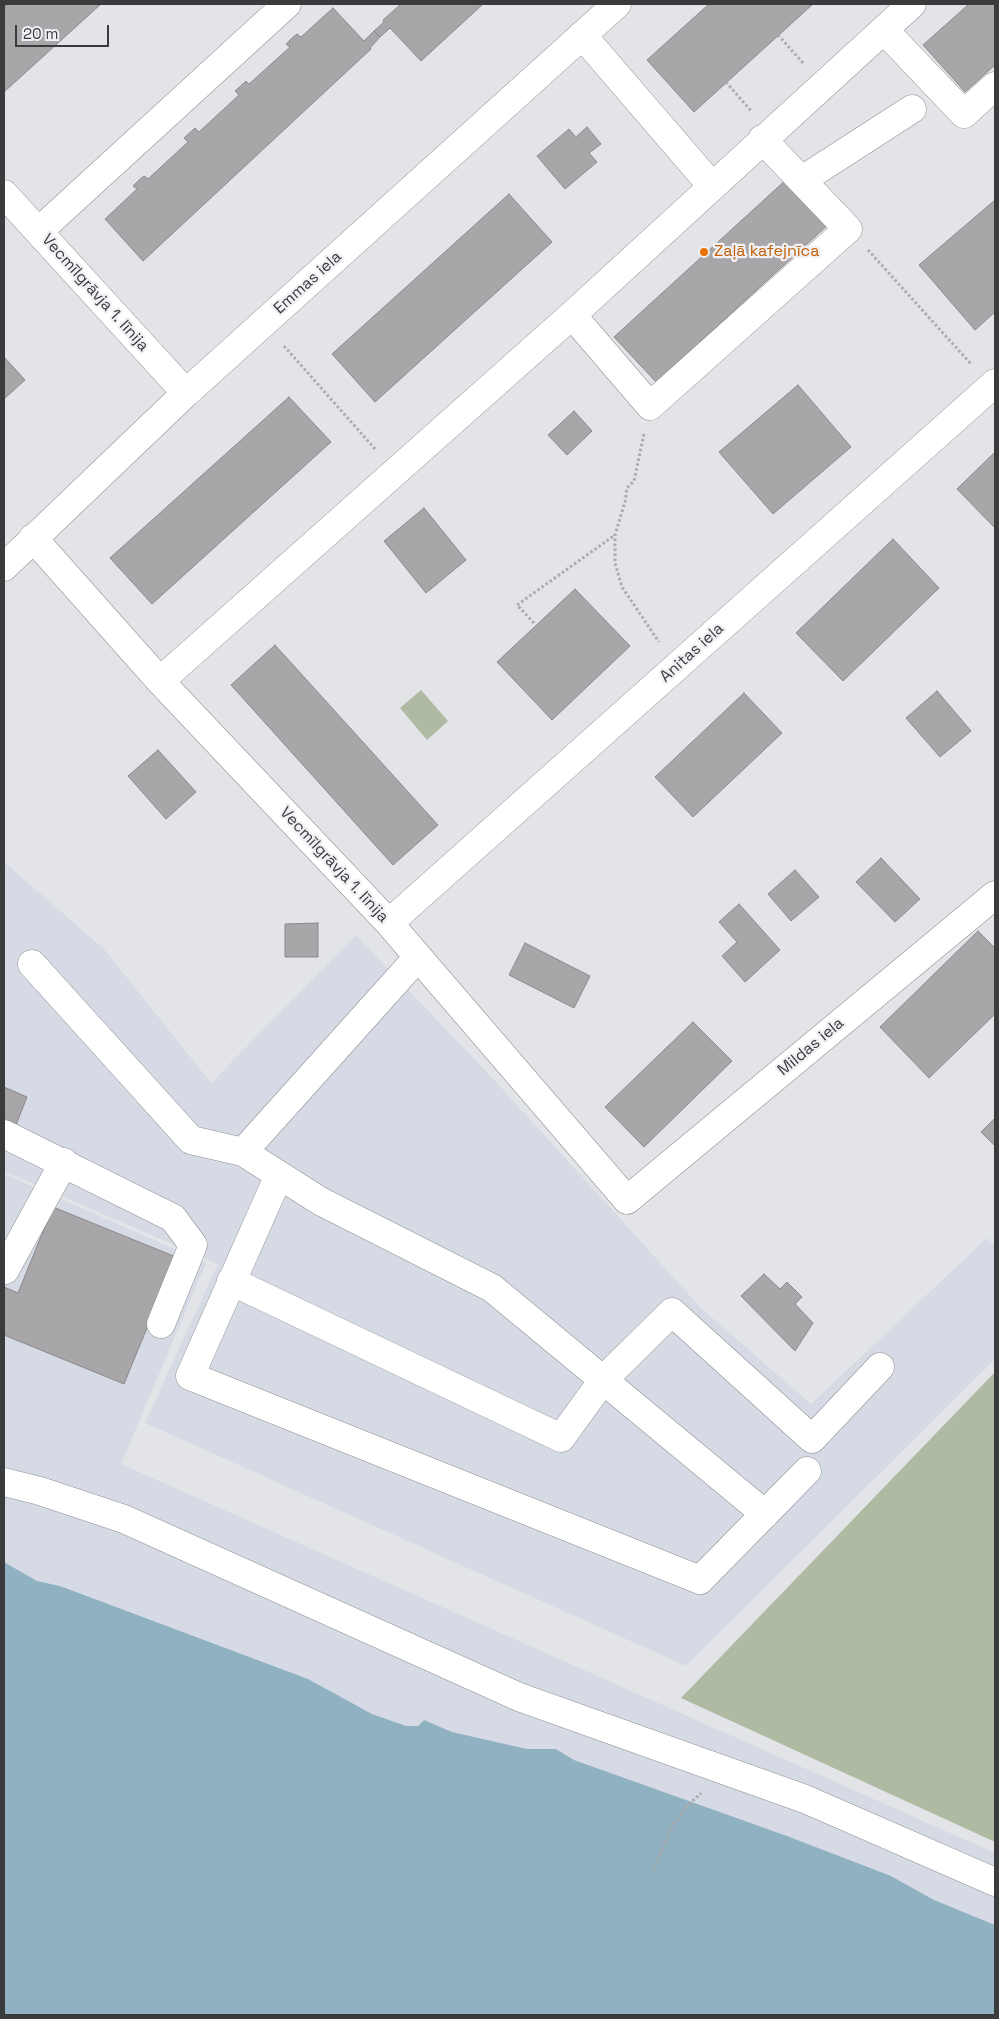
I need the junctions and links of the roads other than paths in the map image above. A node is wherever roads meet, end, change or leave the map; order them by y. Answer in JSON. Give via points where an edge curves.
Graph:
{"nodes":[{"id":1,"x":287,"y":4,"type":"edge"},
{"id":2,"x":617,"y":4,"type":"edge"},
{"id":3,"x":912,"y":4,"type":"edge"},
{"id":4,"x":884,"y":30,"type":"junction"},
{"id":5,"x":582,"y":35,"type":"junction"},
{"id":6,"x":995,"y":86,"type":"edge"},
{"id":7,"x":912,"y":108,"type":"dead end"},
{"id":8,"x":766,"y":135,"type":"junction"},
{"id":9,"x":802,"y":180,"type":"junction"},
{"id":10,"x":712,"y":186,"type":"junction"},
{"id":11,"x":4,"y":194,"type":"edge"},
{"id":12,"x":39,"y":231,"type":"junction"},
{"id":13,"x":572,"y":315,"type":"junction"},
{"id":14,"x":993,"y":385,"type":"edge"},
{"id":15,"x":186,"y":393,"type":"junction"},
{"id":16,"x":33,"y":538,"type":"junction"},
{"id":17,"x":4,"y":567,"type":"edge"},
{"id":18,"x":160,"y":681,"type":"junction"},
{"id":19,"x":995,"y":895,"type":"edge"},
{"id":20,"x":389,"y":923,"type":"junction"},
{"id":21,"x":418,"y":957,"type":"junction"},
{"id":22,"x":32,"y":964,"type":"dead end"},
{"id":23,"x":4,"y":1134,"type":"edge"},
{"id":24,"x":243,"y":1152,"type":"junction"},
{"id":25,"x":64,"y":1162,"type":"junction"},
{"id":26,"x":279,"y":1174,"type":"junction"},
{"id":27,"x":627,"y":1200,"type":"joint"},
{"id":28,"x":5,"y":1270,"type":"edge"},
{"id":29,"x":231,"y":1281,"type":"junction"},
{"id":30,"x":161,"y":1324,"type":"dead end"},
{"id":31,"x":880,"y":1367,"type":"dead end"},
{"id":32,"x":603,"y":1380,"type":"junction"},
{"id":33,"x":807,"y":1471,"type":"dead end"},
{"id":34,"x":4,"y":1482,"type":"edge"},
{"id":35,"x":765,"y":1514,"type":"junction"},
{"id":36,"x":995,"y":1882,"type":"edge"}],
"edges":[{"from":1,"to":12,"type":"street"},
{"from":2,"to":5,"type":"street","name":"Emmas iela"},
{"from":3,"to":4,"type":"street"},
{"from":4,"to":6,"type":"street","via":[[964,114]]},
{"from":4,"to":8,"type":"street"},
{"from":5,"to":10,"type":"street"},
{"from":5,"to":15,"type":"street","name":"Emmas iela"},
{"from":7,"to":9,"type":"street"},
{"from":8,"to":9,"type":"street"},
{"from":8,"to":10,"type":"street"},
{"from":9,"to":13,"type":"street","via":[[848,229],[650,406]]},
{"from":10,"to":13,"type":"street"},
{"from":11,"to":12,"type":"street","name":"Vecmīlgrāvja 1. līnija"},
{"from":12,"to":15,"type":"street","name":"Vecmīlgrāvja 1. līnija"},
{"from":13,"to":18,"type":"street"},
{"from":14,"to":20,"type":"street","name":"Anitas iela"},
{"from":15,"to":16,"type":"street","name":"Emmas iela"},
{"from":16,"to":17,"type":"street","name":"Emmas iela"},
{"from":16,"to":18,"type":"street","name":"Vecmīlgrāvja 1. līnija"},
{"from":18,"to":20,"type":"street","name":"Vecmīlgrāvja 1. līnija"},
{"from":19,"to":27,"type":"street","name":"Mildas iela"},
{"from":20,"to":21,"type":"street","name":"Vecmīlgrāvja 1. līnija"},
{"from":21,"to":24,"type":"street"},
{"from":21,"to":27,"type":"street","name":"Vecmīlgrāvja 1. līnija"},
{"from":22,"to":24,"type":"street","via":[[191,1140]]},
{"from":23,"to":25,"type":"street"},
{"from":24,"to":26,"type":"street"},
{"from":25,"to":28,"type":"street"},
{"from":25,"to":30,"type":"street","via":[[173,1218],[193,1245]]},
{"from":26,"to":29,"type":"street"},
{"from":26,"to":32,"type":"street","via":[[320,1201],[492,1288]]},
{"from":29,"to":32,"type":"street","via":[[561,1438]]},
{"from":29,"to":35,"type":"street","via":[[190,1376],[700,1580]]},
{"from":31,"to":32,"type":"street","via":[[812,1439],[672,1312]]},
{"from":32,"to":35,"type":"street"},
{"from":33,"to":35,"type":"street"},
{"from":34,"to":36,"type":"street","via":[[124,1519],[519,1696],[805,1799]]}]}
